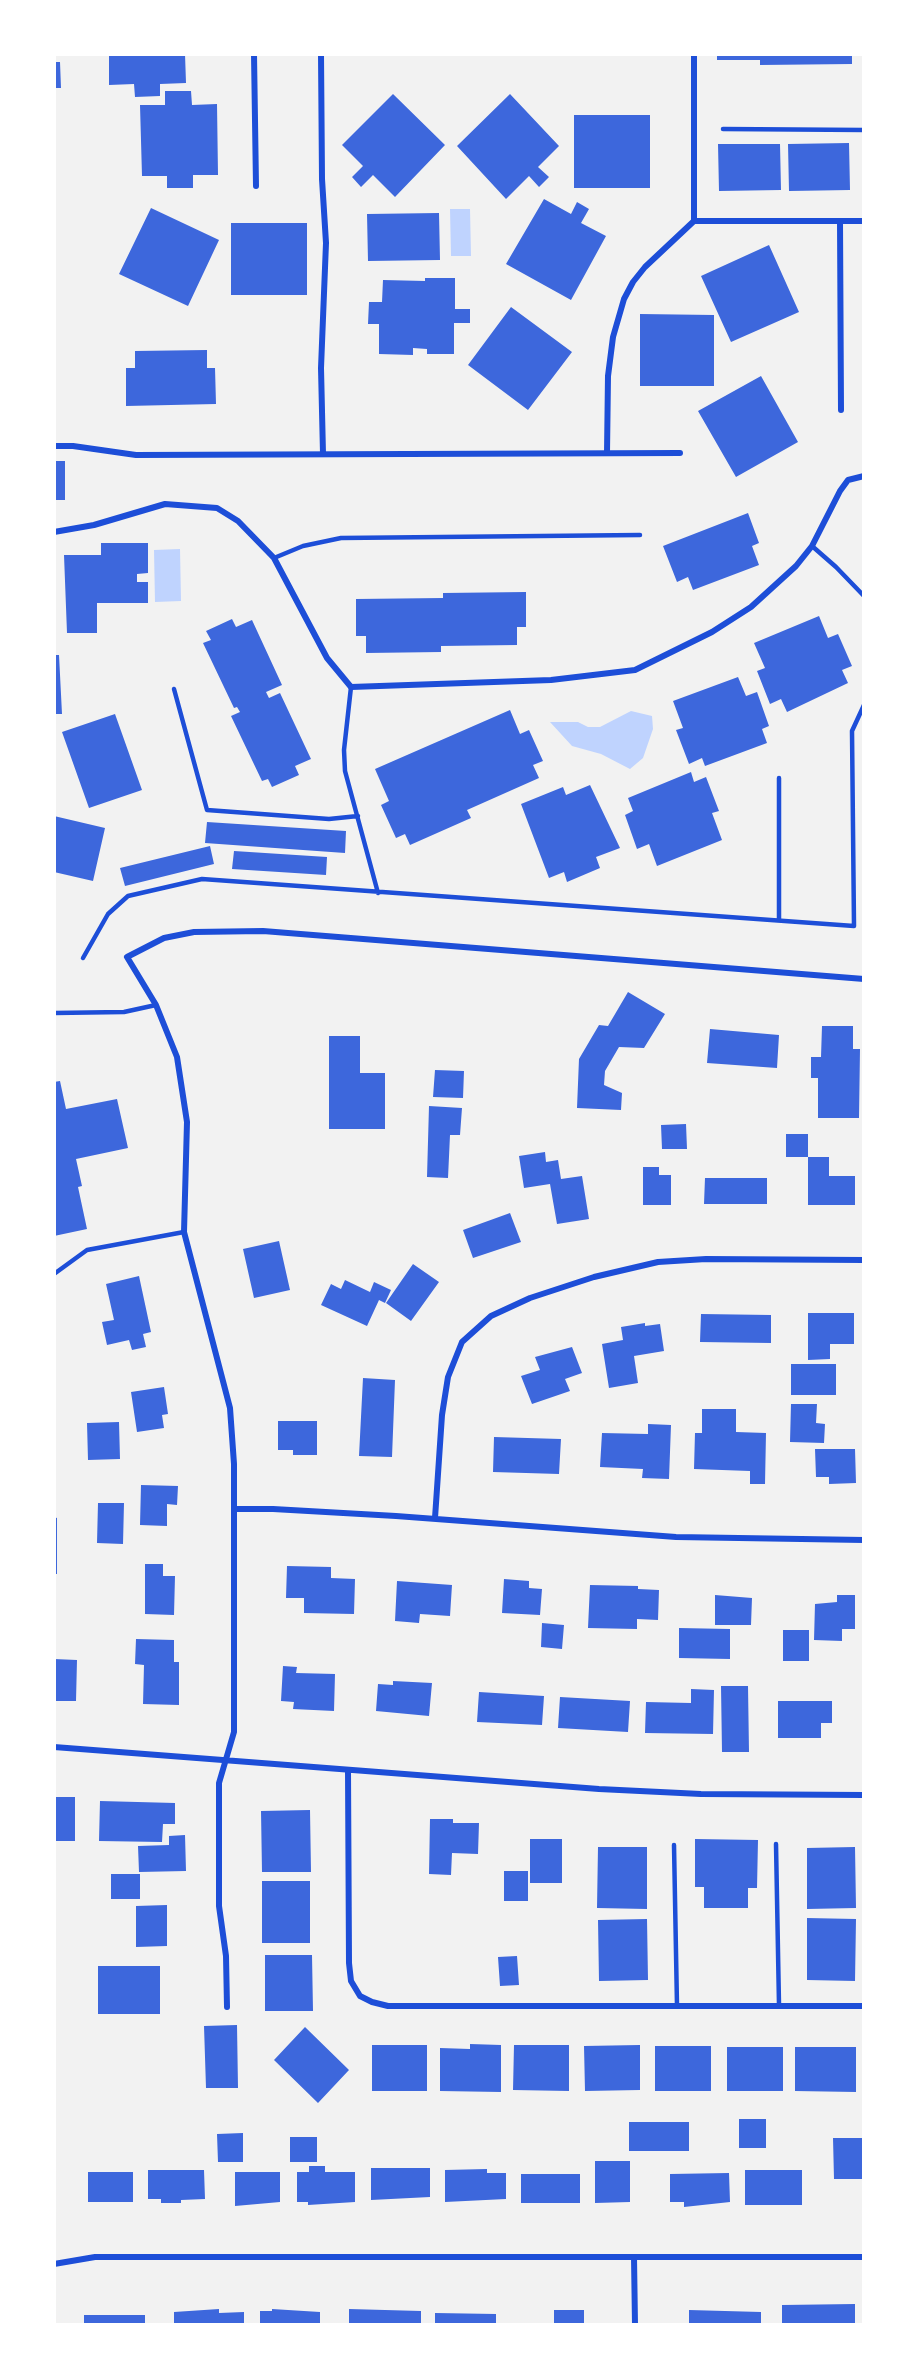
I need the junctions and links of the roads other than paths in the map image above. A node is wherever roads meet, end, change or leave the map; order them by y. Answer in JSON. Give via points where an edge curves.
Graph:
{"nodes":[{"id":1,"x":254,"y":54,"type":"edge"},
{"id":2,"x":321,"y":54,"type":"edge"},
{"id":3,"x":694,"y":54,"type":"edge"},
{"id":4,"x":723,"y":129,"type":"dead end"},
{"id":5,"x":864,"y":130,"type":"edge"},
{"id":6,"x":256,"y":186,"type":"dead end"},
{"id":7,"x":694,"y":221,"type":"junction"},
{"id":8,"x":840,"y":221,"type":"junction"},
{"id":9,"x":864,"y":221,"type":"edge"},
{"id":10,"x":841,"y":410,"type":"dead end"},
{"id":11,"x":54,"y":446,"type":"edge"},
{"id":12,"x":607,"y":453,"type":"junction"},
{"id":13,"x":680,"y":453,"type":"dead end"},
{"id":14,"x":322,"y":454,"type":"junction"},
{"id":15,"x":864,"y":476,"type":"edge"},
{"id":16,"x":54,"y":532,"type":"edge"},
{"id":17,"x":640,"y":536,"type":"dead end"},
{"id":18,"x":812,"y":546,"type":"junction"},
{"id":19,"x":274,"y":558,"type":"junction"},
{"id":20,"x":864,"y":597,"type":"edge"},
{"id":21,"x":351,"y":687,"type":"junction"},
{"id":22,"x":174,"y":689,"type":"dead end"},
{"id":23,"x":864,"y":705,"type":"edge"},
{"id":24,"x":779,"y":778,"type":"dead end"},
{"id":25,"x":358,"y":816,"type":"junction"},
{"id":26,"x":378,"y":893,"type":"junction"},
{"id":27,"x":779,"y":920,"type":"junction"},
{"id":28,"x":83,"y":958,"type":"dead end"},
{"id":29,"x":864,"y":979,"type":"edge"},
{"id":30,"x":156,"y":1005,"type":"junction"},
{"id":31,"x":54,"y":1013,"type":"edge"},
{"id":32,"x":184,"y":1232,"type":"junction"},
{"id":33,"x":864,"y":1260,"type":"edge"},
{"id":34,"x":54,"y":1274,"type":"edge"},
{"id":35,"x":234,"y":1509,"type":"junction"},
{"id":36,"x":435,"y":1518,"type":"junction"},
{"id":37,"x":864,"y":1540,"type":"edge"},
{"id":38,"x":54,"y":1747,"type":"edge"},
{"id":39,"x":226,"y":1760,"type":"junction"},
{"id":40,"x":348,"y":1770,"type":"junction"},
{"id":41,"x":864,"y":1796,"type":"edge"},
{"id":42,"x":776,"y":1844,"type":"dead end"},
{"id":43,"x":674,"y":1845,"type":"dead end"},
{"id":44,"x":779,"y":2005,"type":"junction"},
{"id":45,"x":677,"y":2006,"type":"junction"},
{"id":46,"x":864,"y":2006,"type":"edge"},
{"id":47,"x":227,"y":2007,"type":"dead end"},
{"id":48,"x":634,"y":2257,"type":"junction"},
{"id":49,"x":864,"y":2257,"type":"edge"},
{"id":50,"x":54,"y":2264,"type":"edge"},
{"id":51,"x":635,"y":2325,"type":"edge"}],
"edges":[{"from":1,"to":6,"type":"street"},
{"from":2,"to":14,"type":"street","via":[[326,243]]},
{"from":3,"to":7,"type":"street"},
{"from":4,"to":5,"type":"lane"},
{"from":7,"to":8,"type":"street"},
{"from":7,"to":12,"type":"street","via":[[645,267],[624,298],[608,376]]},
{"from":8,"to":9,"type":"street"},
{"from":8,"to":10,"type":"street"},
{"from":11,"to":14,"type":"street","via":[[136,455]]},
{"from":12,"to":13,"type":"street"},
{"from":12,"to":14,"type":"street"},
{"from":15,"to":18,"type":"street","via":[[848,480],[840,490]]},
{"from":16,"to":19,"type":"street","via":[[165,504],[216,508],[238,520]]},
{"from":17,"to":19,"type":"lane","via":[[341,538],[303,546]]},
{"from":18,"to":20,"type":"lane"},
{"from":18,"to":21,"type":"street","via":[[751,607],[712,632],[635,670],[551,680]]},
{"from":19,"to":21,"type":"street","via":[[327,658]]},
{"from":21,"to":25,"type":"lane","via":[[345,761]]},
{"from":22,"to":25,"type":"lane","via":[[207,810],[329,819]]},
{"from":23,"to":27,"type":"lane","via":[[852,730],[854,926]]},
{"from":24,"to":27,"type":"lane"},
{"from":25,"to":26,"type":"lane"},
{"from":26,"to":27,"type":"lane"},
{"from":26,"to":28,"type":"lane","via":[[202,879],[128,896],[108,914]]},
{"from":29,"to":30,"type":"street","via":[[263,931],[194,932],[164,938],[127,957]]},
{"from":30,"to":31,"type":"lane","via":[[124,1012]]},
{"from":30,"to":32,"type":"street","via":[[177,1057],[184,1092]]},
{"from":32,"to":34,"type":"lane","via":[[87,1250]]},
{"from":32,"to":35,"type":"street","via":[[230,1408]]},
{"from":33,"to":36,"type":"street","via":[[658,1262],[594,1277],[530,1298],[491,1316],[462,1342],[448,1377]]},
{"from":35,"to":36,"type":"street"},
{"from":35,"to":39,"type":"street","via":[[234,1732]]},
{"from":36,"to":37,"type":"street","via":[[676,1537]]},
{"from":38,"to":39,"type":"street"},
{"from":39,"to":40,"type":"street"},
{"from":39,"to":47,"type":"street","via":[[219,1783],[219,1906],[226,1956]]},
{"from":40,"to":41,"type":"street","via":[[701,1794]]},
{"from":40,"to":45,"type":"street","via":[[349,1963],[351,1981],[360,1996],[387,2006]]},
{"from":42,"to":44,"type":"lane"},
{"from":43,"to":45,"type":"lane"},
{"from":44,"to":45,"type":"street"},
{"from":44,"to":46,"type":"street"},
{"from":48,"to":49,"type":"street"},
{"from":48,"to":50,"type":"street","via":[[95,2257]]},
{"from":48,"to":51,"type":"street"}]}
